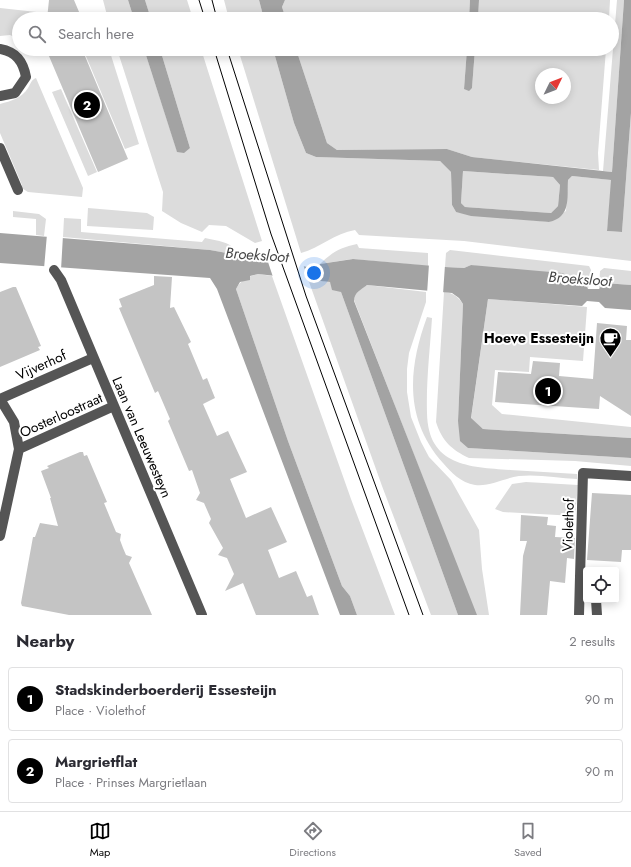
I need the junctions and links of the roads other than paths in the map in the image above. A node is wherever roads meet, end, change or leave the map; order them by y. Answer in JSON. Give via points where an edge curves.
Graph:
{"nodes":[{"id":1,"x":0,"y":49,"type":"edge"},
{"id":2,"x":12,"y":53,"type":"edge"},
{"id":3,"x":16,"y":56,"type":"edge"},
{"id":4,"x":0,"y":96,"type":"edge"},
{"id":5,"x":0,"y":148,"type":"edge"},
{"id":6,"x":18,"y":190,"type":"dead end"},
{"id":7,"x":54,"y":270,"type":"dead end"},
{"id":8,"x":93,"y":358,"type":"junction"},
{"id":9,"x":0,"y":399,"type":"edge"},
{"id":10,"x":114,"y":406,"type":"junction"},
{"id":11,"x":19,"y":449,"type":"junction"},
{"id":12,"x":631,"y":476,"type":"edge"},
{"id":13,"x":0,"y":536,"type":"edge"},
{"id":14,"x":583,"y":567,"type":"edge"},
{"id":15,"x":583,"y":580,"type":"edge"},
{"id":16,"x":596,"y":603,"type":"edge"},
{"id":17,"x":202,"y":615,"type":"edge"},
{"id":18,"x":579,"y":615,"type":"edge"},
{"id":19,"x":596,"y":615,"type":"edge"}],
"edges":[{"from":1,"to":2,"type":"street"},
{"from":3,"to":4,"type":"street","via":[[24,66],[26,77],[15,93]]},
{"from":5,"to":6,"type":"street"},
{"from":7,"to":8,"type":"street","name":"Laan van Leeuwesteyn","via":[[61,280]]},
{"from":8,"to":9,"type":"street","name":"Vijverhof"},
{"from":8,"to":10,"type":"street","name":"Laan van Leeuwesteyn"},
{"from":9,"to":11,"type":"street","name":"Vijverhof","via":[[14,422]]},
{"from":10,"to":11,"type":"street","name":"Oosterloostraat"},
{"from":10,"to":17,"type":"street","name":"Laan van Leeuwesteyn"},
{"from":11,"to":13,"type":"street","name":"Vijverhof"},
{"from":12,"to":14,"type":"street","name":"Violethof","via":[[583,473]]},
{"from":15,"to":18,"type":"street","name":"Violethof"},
{"from":16,"to":19,"type":"street"}]}
